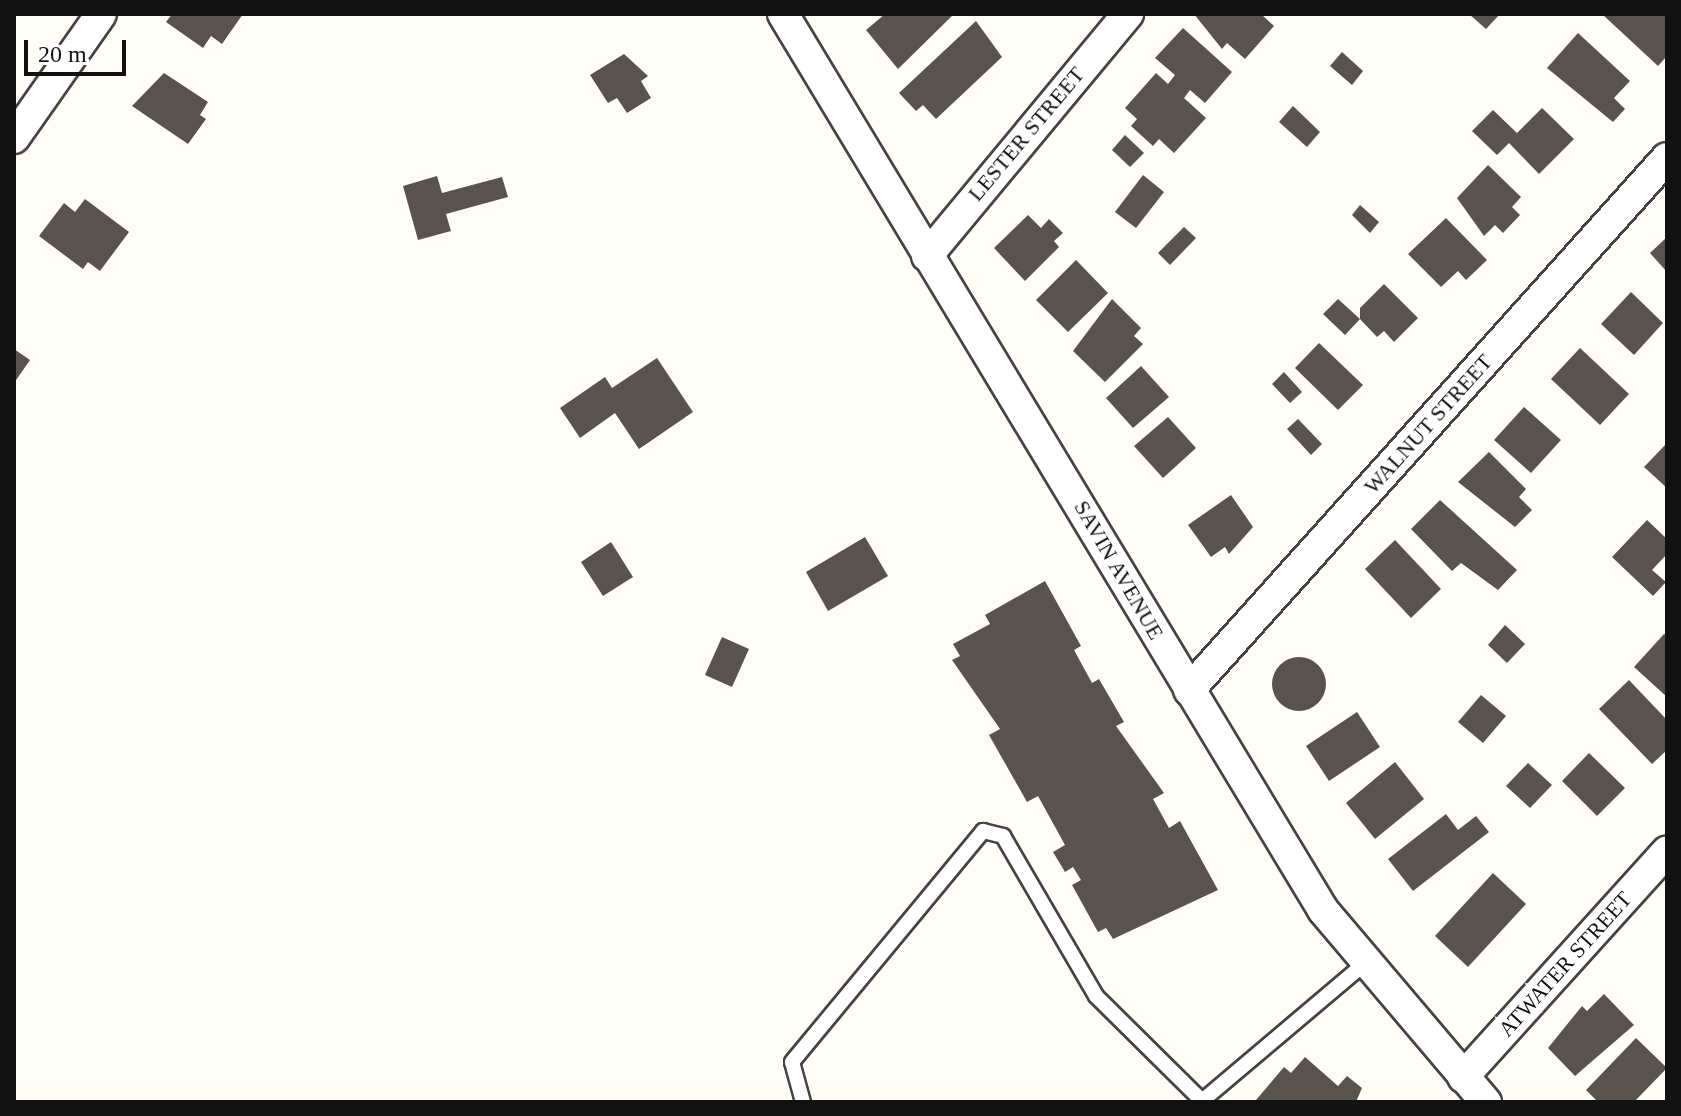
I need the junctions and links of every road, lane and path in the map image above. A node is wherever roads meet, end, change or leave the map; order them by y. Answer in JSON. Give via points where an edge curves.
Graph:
{"nodes":[{"id":1,"x":101,"y":14,"type":"edge"},
{"id":2,"x":783,"y":14,"type":"edge"},
{"id":3,"x":1128,"y":14,"type":"edge"},
{"id":4,"x":14,"y":138,"type":"edge"},
{"id":5,"x":1667,"y":158,"type":"edge"},
{"id":6,"x":927,"y":256,"type":"junction"},
{"id":7,"x":1189,"y":690,"type":"junction"},
{"id":8,"x":1667,"y":851,"type":"edge"},
{"id":9,"x":1364,"y":964,"type":"junction"},
{"id":10,"x":1463,"y":1077,"type":"junction"},
{"id":11,"x":803,"y":1102,"type":"edge"},
{"id":12,"x":1202,"y":1102,"type":"edge"},
{"id":13,"x":1486,"y":1102,"type":"edge"}],
"edges":[{"from":1,"to":4,"type":"street"},
{"from":2,"to":6,"type":"street","name":"SAVIN AVENUE"},
{"from":3,"to":6,"type":"street","name":"LESTER STREET"},
{"from":5,"to":7,"type":"street","name":"WALNUT STREET"},
{"from":6,"to":7,"type":"street","name":"SAVIN AVENUE"},
{"from":7,"to":9,"type":"street","name":"SAVIN AVENUE","via":[[1323,910]]},
{"from":8,"to":10,"type":"street","name":"ATWATER STREET"},
{"from":9,"to":10,"type":"street","name":"SAVIN AVENUE"},
{"from":9,"to":12,"type":"lane"},
{"from":10,"to":13,"type":"street","name":"SAVIN AVENUE"},
{"from":11,"to":12,"type":"lane","via":[[792,1062],[983,831],[1003,836],[1096,996]]}]}
